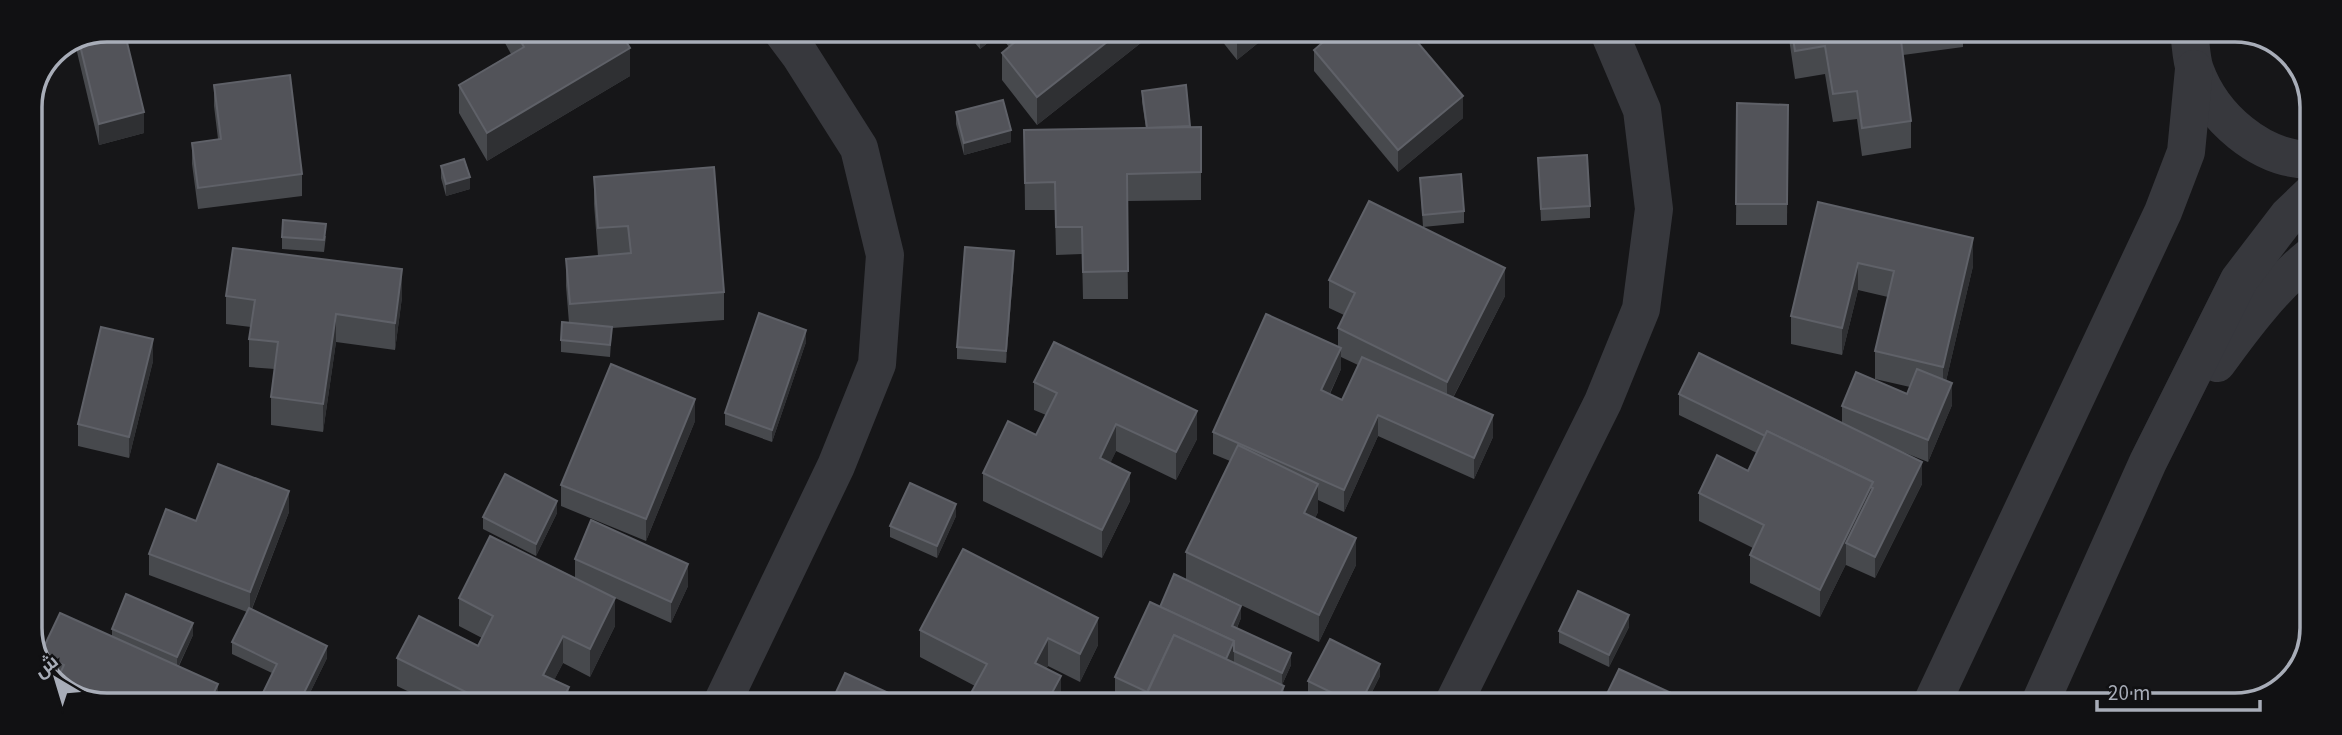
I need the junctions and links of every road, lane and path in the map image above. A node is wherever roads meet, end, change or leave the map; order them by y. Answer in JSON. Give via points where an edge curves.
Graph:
{"nodes":[{"id":1,"x":790,"y":42,"type":"edge"},
{"id":2,"x":1613,"y":42,"type":"edge"},
{"id":3,"x":2192,"y":51,"type":"edge"},
{"id":4,"x":2300,"y":160,"type":"edge"},
{"id":5,"x":2300,"y":204,"type":"edge"},
{"id":6,"x":2300,"y":265,"type":"edge"},
{"id":7,"x":2148,"y":462,"type":"junction"},
{"id":8,"x":727,"y":693,"type":"edge"},
{"id":9,"x":1458,"y":693,"type":"edge"},
{"id":10,"x":1937,"y":693,"type":"edge"},
{"id":11,"x":2044,"y":693,"type":"edge"}],
"edges":[{"from":1,"to":8,"type":"street","via":[[859,148],[885,254],[877,364],[836,466]]},
{"from":2,"to":9,"type":"street","via":[[1642,110],[1654,209],[1641,309],[1603,402]]},
{"from":3,"to":4,"type":"street","via":[[2217,111],[2252,142]]},
{"from":3,"to":10,"type":"street","via":[[2186,152],[2163,212]]},
{"from":5,"to":7,"type":"street","via":[[2239,280]]},
{"from":6,"to":7,"type":"street","via":[[2253,315]]},
{"from":7,"to":11,"type":"street"}]}
